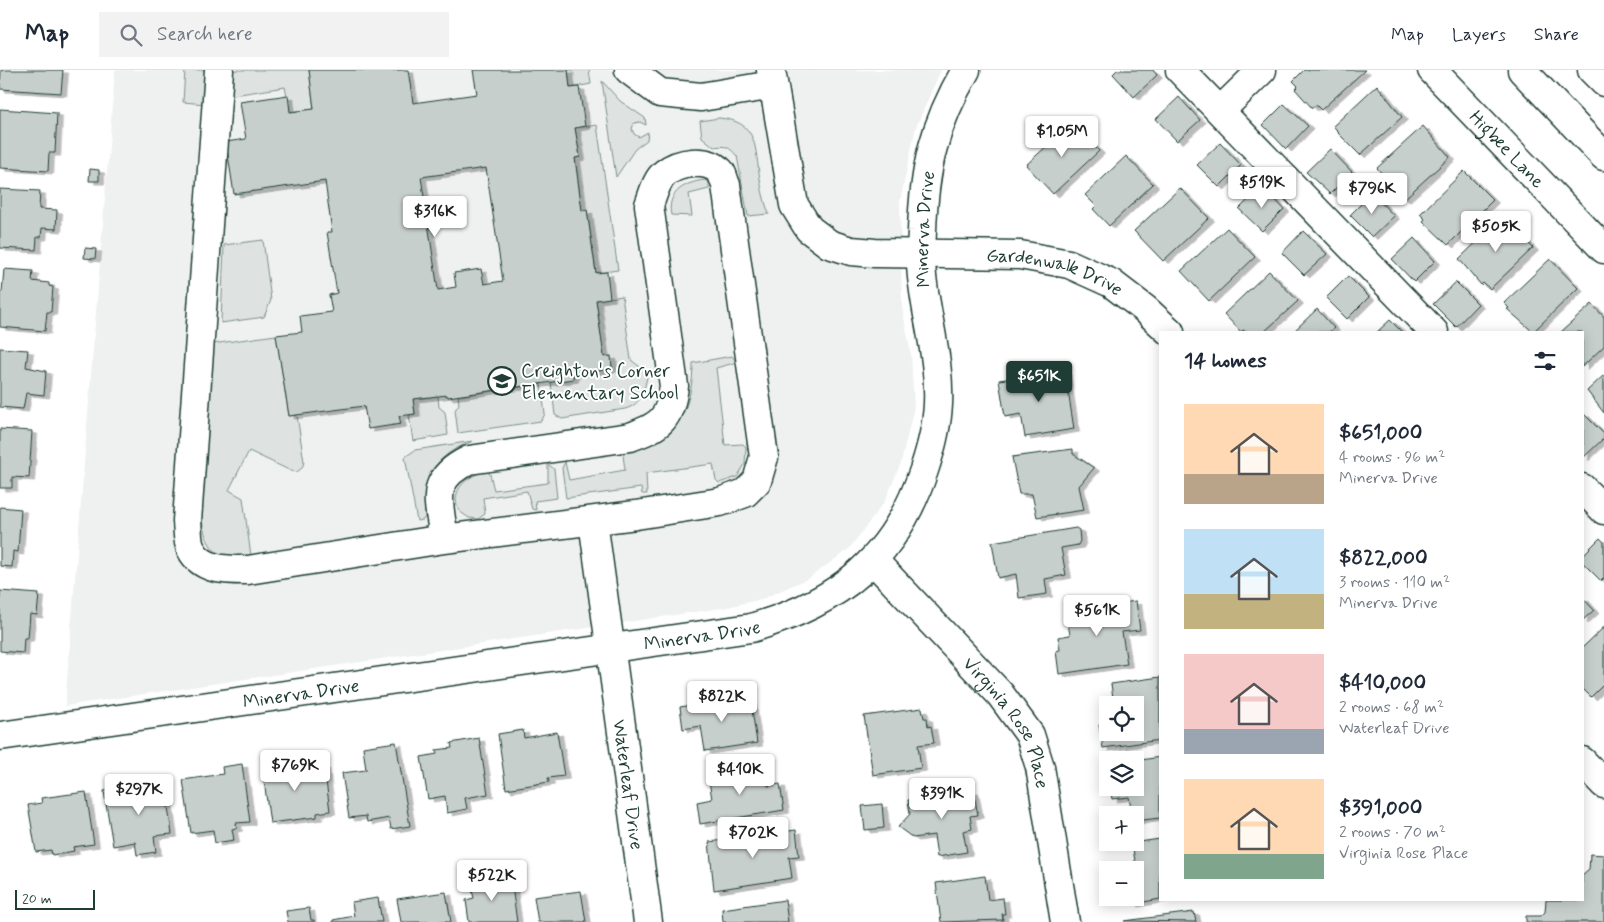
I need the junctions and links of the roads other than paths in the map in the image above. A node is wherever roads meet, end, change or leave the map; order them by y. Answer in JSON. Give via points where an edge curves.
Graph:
{"nodes":[{"id":1,"x":219,"y":70,"type":"edge"},
{"id":2,"x":629,"y":70,"type":"edge"},
{"id":3,"x":966,"y":70,"type":"edge"},
{"id":4,"x":1180,"y":70,"type":"edge"},
{"id":5,"x":1262,"y":70,"type":"edge"},
{"id":6,"x":1432,"y":70,"type":"edge"},
{"id":7,"x":1522,"y":70,"type":"edge"},
{"id":8,"x":1592,"y":70,"type":"edge"},
{"id":9,"x":772,"y":78,"type":"edge"},
{"id":10,"x":1604,"y":82,"type":"edge"},
{"id":11,"x":1221,"y":110,"type":"junction"},
{"id":12,"x":1604,"y":156,"type":"edge"},
{"id":13,"x":1604,"y":249,"type":"edge"},
{"id":14,"x":921,"y":255,"type":"junction"},
{"id":15,"x":1169,"y":331,"type":"edge"},
{"id":16,"x":1433,"y":331,"type":"edge"},
{"id":17,"x":1584,"y":490,"type":"edge"},
{"id":18,"x":1604,"y":510,"type":"edge"},
{"id":19,"x":593,"y":521,"type":"junction"},
{"id":20,"x":444,"y":539,"type":"junction"},
{"id":21,"x":874,"y":561,"type":"junction"},
{"id":22,"x":610,"y":647,"type":"junction"},
{"id":23,"x":0,"y":736,"type":"edge"},
{"id":24,"x":1584,"y":763,"type":"edge"},
{"id":25,"x":1604,"y":784,"type":"edge"},
{"id":26,"x":648,"y":922,"type":"edge"},
{"id":27,"x":1065,"y":922,"type":"edge"}],
"edges":[{"from":1,"to":20,"type":"street","via":[[187,521],[191,549],[204,564],[220,570],[248,570]]},
{"from":2,"to":9,"type":"street","via":[[660,92],[701,97]]},
{"from":3,"to":14,"type":"street","name":"Minerva Drive","via":[[949,100],[930,152],[923,193]]},
{"from":4,"to":11,"type":"street"},
{"from":5,"to":11,"type":"street"},
{"from":6,"to":13,"type":"street","name":"Higbee Lane"},
{"from":7,"to":12,"type":"street"},
{"from":8,"to":10,"type":"street"},
{"from":9,"to":14,"type":"street","name":"Gardenwalk Drive","via":[[794,206],[809,229],[829,244],[851,251]]},
{"from":11,"to":16,"type":"street"},
{"from":14,"to":15,"type":"street","name":"Gardenwalk Drive","via":[[1020,255],[1069,264],[1111,283]]},
{"from":14,"to":21,"type":"street","name":"Minerva Drive","via":[[927,318],[937,361],[938,405],[932,446],[904,519]]},
{"from":17,"to":18,"type":"street"},
{"from":19,"to":20,"type":"street"},
{"from":19,"to":20,"type":"street","via":[[720,502],[744,493],[757,481],[764,457],[726,185],[721,172],[708,163],[691,163],[664,174],[649,205],[674,386],[672,405],[665,419],[651,430],[630,438],[469,460],[453,468],[442,478],[439,494]]},
{"from":19,"to":22,"type":"street","name":"Waterleaf Drive"},
{"from":21,"to":22,"type":"street","name":"Minerva Drive","via":[[816,603],[781,619],[752,628]]},
{"from":21,"to":27,"type":"street","name":"Virginia Rose Place","via":[[1000,694],[1030,735],[1040,767]]},
{"from":22,"to":23,"type":"street","name":"Minerva Drive"},
{"from":22,"to":26,"type":"street","name":"Waterleaf Drive"},
{"from":24,"to":25,"type":"street"}]}
